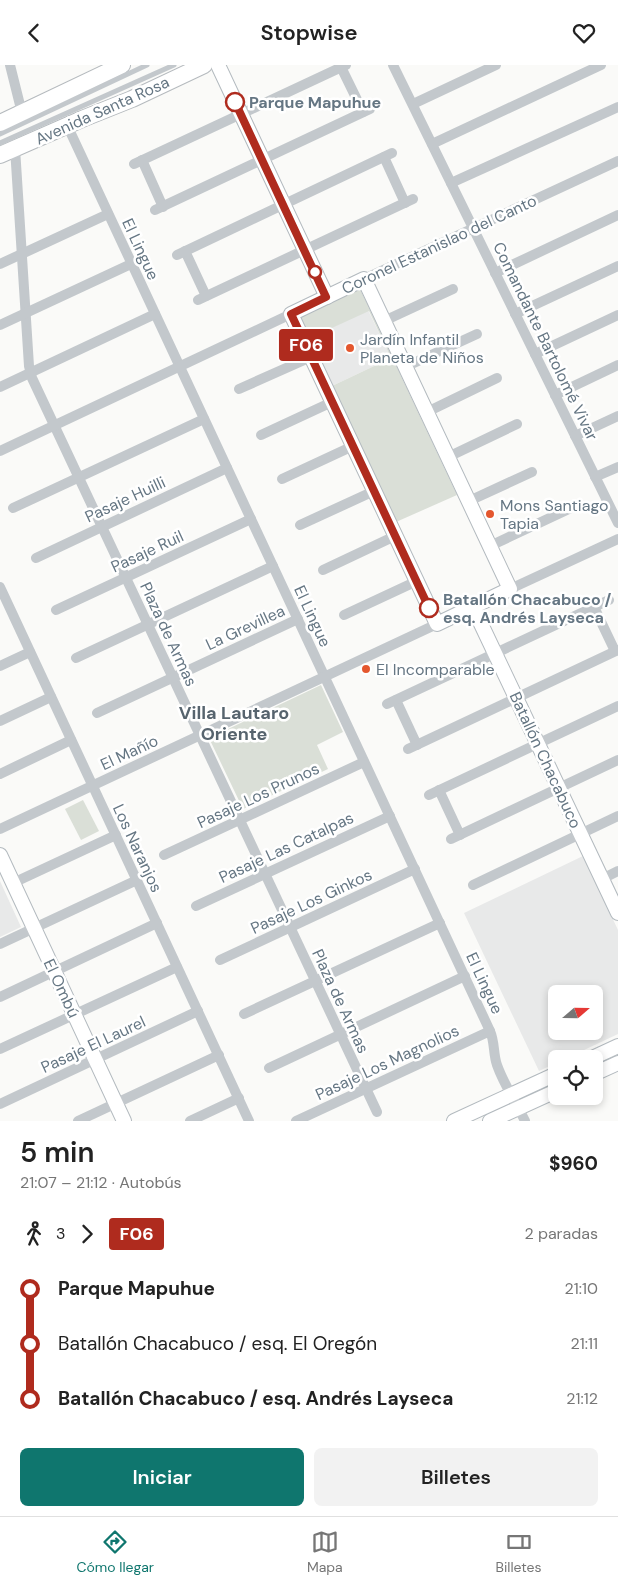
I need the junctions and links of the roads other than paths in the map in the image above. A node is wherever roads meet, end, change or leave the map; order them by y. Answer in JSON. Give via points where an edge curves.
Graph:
{"nodes":[{"id":1,"x":10,"y":65,"type":"edge"},
{"id":2,"x":122,"y":65,"type":"edge"},
{"id":3,"x":147,"y":65,"type":"edge"},
{"id":4,"x":174,"y":65,"type":"edge"},
{"id":5,"x":204,"y":65,"type":"edge"},
{"id":6,"x":218,"y":65,"type":"edge"},
{"id":7,"x":393,"y":65,"type":"edge"},
{"id":8,"x":496,"y":65,"type":"edge"},
{"id":9,"x":601,"y":65,"type":"edge"},
{"id":10,"x":344,"y":66,"type":"edge"},
{"id":11,"x":413,"y":104,"type":"junction"},
{"id":12,"x":618,"y":107,"type":"edge"},
{"id":13,"x":22,"y":113,"type":"junction"},
{"id":14,"x":241,"y":114,"type":"junction"},
{"id":15,"x":0,"y":123,"type":"edge"},
{"id":16,"x":67,"y":125,"type":"junction"},
{"id":17,"x":0,"y":134,"type":"edge"},
{"id":18,"x":432,"y":144,"type":"junction"},
{"id":19,"x":8,"y":146,"type":"edge"},
{"id":20,"x":0,"y":155,"type":"edge"},
{"id":21,"x":262,"y":160,"type":"junction"},
{"id":22,"x":618,"y":161,"type":"edge"},
{"id":23,"x":451,"y":183,"type":"junction"},
{"id":24,"x":283,"y":205,"type":"junction"},
{"id":25,"x":108,"y":214,"type":"junction"},
{"id":26,"x":618,"y":215,"type":"edge"},
{"id":27,"x":474,"y":228,"type":"junction"},
{"id":28,"x":304,"y":250,"type":"junction"},
{"id":29,"x":22,"y":254,"type":"junction"},
{"id":30,"x":131,"y":263,"type":"junction"},
{"id":31,"x":0,"y":264,"type":"edge"},
{"id":32,"x":618,"y":266,"type":"edge"},
{"id":33,"x":495,"y":273,"type":"junction"},
{"id":34,"x":364,"y":279,"type":"junction"},
{"id":35,"x":453,"y":289,"type":"dead end"},
{"id":36,"x":326,"y":297,"type":"junction"},
{"id":37,"x":26,"y":313,"type":"junction"},
{"id":38,"x":155,"y":314,"type":"junction"},
{"id":39,"x":291,"y":314,"type":"junction"},
{"id":40,"x":515,"y":314,"type":"junction"},
{"id":41,"x":618,"y":315,"type":"edge"},
{"id":42,"x":384,"y":321,"type":"junction"},
{"id":43,"x":0,"y":325,"type":"edge"},
{"id":44,"x":477,"y":334,"type":"dead end"},
{"id":45,"x":535,"y":354,"type":"junction"},
{"id":46,"x":311,"y":357,"type":"junction"},
{"id":47,"x":618,"y":365,"type":"edge"},
{"id":48,"x":180,"y":367,"type":"junction"},
{"id":49,"x":405,"y":367,"type":"junction"},
{"id":50,"x":30,"y":372,"type":"junction"},
{"id":51,"x":497,"y":378,"type":"dead end"},
{"id":52,"x":0,"y":387,"type":"edge"},
{"id":53,"x":239,"y":389,"type":"dead end"},
{"id":54,"x":555,"y":395,"type":"junction"},
{"id":55,"x":332,"y":402,"type":"junction"},
{"id":56,"x":427,"y":412,"type":"junction"},
{"id":57,"x":618,"y":415,"type":"edge"},
{"id":58,"x":204,"y":419,"type":"junction"},
{"id":59,"x":517,"y":424,"type":"dead end"},
{"id":60,"x":54,"y":426,"type":"junction"},
{"id":61,"x":260,"y":435,"type":"dead end"},
{"id":62,"x":575,"y":436,"type":"junction"},
{"id":63,"x":353,"y":446,"type":"junction"},
{"id":64,"x":0,"y":451,"type":"edge"},
{"id":65,"x":448,"y":457,"type":"junction"},
{"id":66,"x":618,"y":467,"type":"edge"},
{"id":67,"x":227,"y":468,"type":"junction"},
{"id":68,"x":532,"y":472,"type":"dead end"},
{"id":69,"x":78,"y":477,"type":"junction"},
{"id":70,"x":595,"y":477,"type":"junction"},
{"id":71,"x":282,"y":479,"type":"dead end"},
{"id":72,"x":374,"y":491,"type":"junction"},
{"id":73,"x":469,"y":501,"type":"junction"},
{"id":74,"x":571,"y":507,"type":"dead end"},
{"id":75,"x":13,"y":508,"type":"dead end"},
{"id":76,"x":251,"y":519,"type":"junction"},
{"id":77,"x":618,"y":523,"type":"edge"},
{"id":78,"x":300,"y":525,"type":"dead end"},
{"id":79,"x":101,"y":527,"type":"junction"},
{"id":80,"x":395,"y":536,"type":"junction"},
{"id":81,"x":618,"y":539,"type":"edge"},
{"id":82,"x":490,"y":546,"type":"junction"},
{"id":83,"x":36,"y":558,"type":"dead end"},
{"id":84,"x":273,"y":567,"type":"junction"},
{"id":85,"x":323,"y":570,"type":"dead end"},
{"id":86,"x":125,"y":577,"type":"junction"},
{"id":87,"x":417,"y":581,"type":"junction"},
{"id":88,"x":0,"y":587,"type":"edge"},
{"id":89,"x":510,"y":589,"type":"junction"},
{"id":90,"x":609,"y":600,"type":"dead end"},
{"id":91,"x":473,"y":607,"type":"junction"},
{"id":92,"x":594,"y":607,"type":"junction"},
{"id":93,"x":10,"y":609,"type":"junction"},
{"id":94,"x":56,"y":610,"type":"dead end"},
{"id":95,"x":0,"y":614,"type":"edge"},
{"id":96,"x":344,"y":615,"type":"dead end"},
{"id":97,"x":298,"y":619,"type":"junction"},
{"id":98,"x":437,"y":624,"type":"junction"},
{"id":99,"x":148,"y":625,"type":"junction"},
{"id":100,"x":617,"y":651,"type":"edge"},
{"id":101,"x":30,"y":652,"type":"junction"},
{"id":102,"x":496,"y":653,"type":"junction"},
{"id":103,"x":76,"y":659,"type":"dead end"},
{"id":104,"x":0,"y":666,"type":"edge"},
{"id":105,"x":325,"y":677,"type":"junction"},
{"id":106,"x":172,"y":678,"type":"junction"},
{"id":107,"x":51,"y":697,"type":"junction"},
{"id":108,"x":516,"y":698,"type":"junction"},
{"id":109,"x":618,"y":706,"type":"edge"},
{"id":110,"x":97,"y":713,"type":"dead end"},
{"id":111,"x":0,"y":721,"type":"edge"},
{"id":112,"x":200,"y":736,"type":"junction"},
{"id":113,"x":71,"y":740,"type":"junction"},
{"id":114,"x":538,"y":743,"type":"junction"},
{"id":115,"x":618,"y":760,"type":"edge"},
{"id":116,"x":364,"y":762,"type":"junction"},
{"id":117,"x":0,"y":774,"type":"edge"},
{"id":118,"x":92,"y":786,"type":"junction"},
{"id":119,"x":559,"y":788,"type":"junction"},
{"id":120,"x":390,"y":815,"type":"junction"},
{"id":121,"x":618,"y":816,"type":"edge"},
{"id":122,"x":240,"y":821,"type":"junction"},
{"id":123,"x":0,"y":829,"type":"edge"},
{"id":124,"x":580,"y":834,"type":"junction"},
{"id":125,"x":116,"y":835,"type":"junction"},
{"id":126,"x":0,"y":855,"type":"edge"},
{"id":127,"x":164,"y":855,"type":"dead end"},
{"id":128,"x":415,"y":869,"type":"junction"},
{"id":129,"x":618,"y":871,"type":"edge"},
{"id":130,"x":265,"y":874,"type":"junction"},
{"id":131,"x":602,"y":879,"type":"junction"},
{"id":132,"x":137,"y":880,"type":"junction"},
{"id":133,"x":13,"y":883,"type":"junction"},
{"id":134,"x":473,"y":885,"type":"dead end"},
{"id":135,"x":196,"y":906,"type":"dead end"},
{"id":136,"x":618,"y":913,"type":"edge"},
{"id":137,"x":157,"y":923,"type":"junction"},
{"id":138,"x":440,"y":923,"type":"junction"},
{"id":139,"x":290,"y":927,"type":"junction"},
{"id":140,"x":34,"y":928,"type":"junction"},
{"id":141,"x":0,"y":944,"type":"edge"},
{"id":142,"x":220,"y":960,"type":"dead end"},
{"id":143,"x":177,"y":967,"type":"junction"},
{"id":144,"x":54,"y":972,"type":"junction"},
{"id":145,"x":465,"y":976,"type":"junction"},
{"id":146,"x":315,"y":981,"type":"junction"},
{"id":147,"x":0,"y":997,"type":"edge"},
{"id":148,"x":198,"y":1011,"type":"junction"},
{"id":149,"x":244,"y":1014,"type":"dead end"},
{"id":150,"x":74,"y":1015,"type":"junction"},
{"id":151,"x":490,"y":1031,"type":"junction"},
{"id":152,"x":340,"y":1035,"type":"junction"},
{"id":153,"x":618,"y":1046,"type":"edge"},
{"id":154,"x":0,"y":1049,"type":"edge"},
{"id":155,"x":603,"y":1053,"type":"edge"},
{"id":156,"x":219,"y":1055,"type":"junction"},
{"id":157,"x":95,"y":1059,"type":"junction"},
{"id":158,"x":618,"y":1063,"type":"edge"},
{"id":159,"x":269,"y":1068,"type":"dead end"},
{"id":160,"x":603,"y":1070,"type":"edge"},
{"id":161,"x":548,"y":1078,"type":"edge"},
{"id":162,"x":366,"y":1089,"type":"junction"},
{"id":163,"x":510,"y":1095,"type":"junction"},
{"id":164,"x":548,"y":1095,"type":"edge"},
{"id":165,"x":239,"y":1098,"type":"junction"},
{"id":166,"x":116,"y":1103,"type":"junction"},
{"id":167,"x":0,"y":1104,"type":"edge"},
{"id":168,"x":519,"y":1108,"type":"junction"},
{"id":169,"x":377,"y":1112,"type":"dead end"},
{"id":170,"x":78,"y":1121,"type":"edge"},
{"id":171,"x":124,"y":1121,"type":"edge"},
{"id":172,"x":190,"y":1121,"type":"edge"},
{"id":173,"x":250,"y":1121,"type":"edge"},
{"id":174,"x":296,"y":1121,"type":"edge"},
{"id":175,"x":454,"y":1121,"type":"edge"},
{"id":176,"x":490,"y":1121,"type":"edge"},
{"id":177,"x":525,"y":1121,"type":"edge"}],
"edges":[{"from":1,"to":13,"type":"street"},
{"from":2,"to":13,"type":"main road","name":"Avenida Santa Rosa"},
{"from":3,"to":17,"type":"lane"},
{"from":4,"to":19,"type":"lane"},
{"from":5,"to":16,"type":"main road","name":"Avenida Santa Rosa"},
{"from":6,"to":14,"type":"street"},
{"from":7,"to":11,"type":"street","name":"Comandante Bartolomé Vivar"},
{"from":8,"to":11,"type":"street"},
{"from":9,"to":18,"type":"street"},
{"from":10,"to":14,"type":"street"},
{"from":10,"to":21,"type":"street","via":[[366,110]]},
{"from":11,"to":18,"type":"street","name":"Comandante Bartolomé Vivar"},
{"from":12,"to":23,"type":"street"},
{"from":13,"to":15,"type":"main road","name":"Avenida Santa Rosa"},
{"from":14,"to":21,"type":"street"},
{"from":14,"to":21,"type":"street","via":[[138,162],[159,208]]},
{"from":16,"to":19,"type":"main road","name":"Avenida Santa Rosa"},
{"from":16,"to":25,"type":"street","name":"El Lingue"},
{"from":18,"to":23,"type":"street","name":"Comandante Bartolomé Vivar"},
{"from":19,"to":20,"type":"main road","name":"Avenida Santa Rosa"},
{"from":19,"to":29,"type":"street","name":"Plaza de Armas"},
{"from":21,"to":24,"type":"street"},
{"from":22,"to":27,"type":"street","name":"Coronel Estanislao del Canto"},
{"from":23,"to":27,"type":"street","name":"Comandante Bartolomé Vivar"},
{"from":24,"to":28,"type":"street"},
{"from":24,"to":28,"type":"street","via":[[181,253],[202,298]]},
{"from":24,"to":28,"type":"street","via":[[388,155],[409,201]]},
{"from":25,"to":29,"type":"street"},
{"from":25,"to":30,"type":"street","name":"El Lingue"},
{"from":26,"to":33,"type":"street"},
{"from":27,"to":33,"type":"street","name":"Comandante Bartolomé Vivar"},
{"from":27,"to":34,"type":"street","name":"Coronel Estanislao del Canto"},
{"from":28,"to":36,"type":"street"},
{"from":29,"to":31,"type":"street"},
{"from":29,"to":37,"type":"street","name":"Plaza de Armas"},
{"from":30,"to":37,"type":"street"},
{"from":30,"to":38,"type":"street","name":"El Lingue"},
{"from":32,"to":40,"type":"street"},
{"from":33,"to":40,"type":"street","name":"Comandante Bartolomé Vivar"},
{"from":34,"to":36,"type":"street","name":"Coronel Estanislao del Canto"},
{"from":34,"to":42,"type":"street"},
{"from":35,"to":42,"type":"street"},
{"from":36,"to":39,"type":"street","name":"Coronel Estanislao del Canto"},
{"from":37,"to":43,"type":"street"},
{"from":37,"to":50,"type":"street","name":"Plaza de Armas"},
{"from":38,"to":48,"type":"street","name":"El Lingue"},
{"from":38,"to":50,"type":"street"},
{"from":39,"to":46,"type":"street"},
{"from":39,"to":48,"type":"street","name":"Coronel Estanislao del Canto"},
{"from":40,"to":45,"type":"street","name":"Comandante Bartolomé Vivar"},
{"from":41,"to":45,"type":"street"},
{"from":42,"to":49,"type":"street"},
{"from":44,"to":49,"type":"street"},
{"from":45,"to":54,"type":"street","name":"Comandante Bartolomé Vivar"},
{"from":46,"to":53,"type":"street"},
{"from":46,"to":55,"type":"street"},
{"from":47,"to":54,"type":"street"},
{"from":48,"to":58,"type":"street","name":"El Lingue"},
{"from":48,"to":60,"type":"street","name":"Coronel Estanislao del Canto"},
{"from":49,"to":56,"type":"street"},
{"from":50,"to":52,"type":"street"},
{"from":50,"to":60,"type":"street","name":"Plaza de Armas"},
{"from":51,"to":56,"type":"street"},
{"from":54,"to":62,"type":"street","name":"Comandante Bartolomé Vivar"},
{"from":55,"to":61,"type":"street"},
{"from":55,"to":63,"type":"street"},
{"from":56,"to":65,"type":"street"},
{"from":57,"to":62,"type":"street"},
{"from":58,"to":67,"type":"street","name":"El Lingue"},
{"from":58,"to":69,"type":"street"},
{"from":59,"to":65,"type":"street"},
{"from":60,"to":64,"type":"street","name":"Coronel Estanislao del Canto"},
{"from":60,"to":69,"type":"street","name":"Plaza de Armas"},
{"from":62,"to":70,"type":"street","name":"Comandante Bartolomé Vivar"},
{"from":63,"to":71,"type":"street"},
{"from":63,"to":72,"type":"street"},
{"from":65,"to":73,"type":"street"},
{"from":66,"to":70,"type":"street"},
{"from":67,"to":76,"type":"street","name":"El Lingue"},
{"from":67,"to":79,"type":"street","name":"Pasaje Huilli"},
{"from":68,"to":73,"type":"street"},
{"from":69,"to":75,"type":"street"},
{"from":69,"to":79,"type":"street","name":"Plaza de Armas"},
{"from":70,"to":77,"type":"street","name":"Comandante Bartolomé Vivar"},
{"from":72,"to":78,"type":"street"},
{"from":72,"to":80,"type":"street"},
{"from":73,"to":82,"type":"street"},
{"from":74,"to":82,"type":"street"},
{"from":76,"to":84,"type":"street","name":"El Lingue"},
{"from":76,"to":86,"type":"street","name":"Pasaje Ruil"},
{"from":79,"to":83,"type":"street","name":"Pasaje Huilli"},
{"from":79,"to":86,"type":"street","name":"Plaza de Armas"},
{"from":80,"to":85,"type":"street"},
{"from":80,"to":87,"type":"street"},
{"from":81,"to":89,"type":"street"},
{"from":82,"to":89,"type":"street"},
{"from":84,"to":97,"type":"street","name":"El Lingue"},
{"from":84,"to":99,"type":"street"},
{"from":86,"to":94,"type":"street","name":"Pasaje Ruil"},
{"from":86,"to":99,"type":"street","name":"Plaza de Armas"},
{"from":87,"to":96,"type":"street"},
{"from":87,"to":98,"type":"street"},
{"from":88,"to":93,"type":"street","name":"Los Naranjos"},
{"from":89,"to":91,"type":"street"},
{"from":90,"to":92,"type":"street"},
{"from":91,"to":98,"type":"street"},
{"from":91,"to":102,"type":"street","name":"Batallón Chacabuco"},
{"from":92,"to":100,"type":"street"},
{"from":92,"to":102,"type":"street"},
{"from":93,"to":95,"type":"street"},
{"from":93,"to":101,"type":"street","name":"Los Naranjos"},
{"from":97,"to":105,"type":"street","name":"El Lingue"},
{"from":97,"to":106,"type":"street","name":"La Grevillea"},
{"from":98,"to":105,"type":"street","name":"El Mañío"},
{"from":99,"to":103,"type":"street"},
{"from":99,"to":106,"type":"street","name":"Plaza de Armas"},
{"from":100,"to":108,"type":"street"},
{"from":101,"to":104,"type":"street"},
{"from":101,"to":107,"type":"street","name":"Los Naranjos"},
{"from":102,"to":108,"type":"street","name":"Batallón Chacabuco"},
{"from":102,"to":108,"type":"street","via":[[392,702],[413,747]]},
{"from":105,"to":112,"type":"street","name":"El Mañío"},
{"from":105,"to":116,"type":"street","name":"El Lingue"},
{"from":106,"to":110,"type":"street","name":"La Grevillea"},
{"from":106,"to":112,"type":"street","name":"Plaza de Armas"},
{"from":107,"to":111,"type":"street"},
{"from":107,"to":113,"type":"street","name":"Los Naranjos"},
{"from":108,"to":114,"type":"street","name":"Batallón Chacabuco"},
{"from":109,"to":114,"type":"street"},
{"from":112,"to":118,"type":"street","name":"El Mañío"},
{"from":112,"to":122,"type":"street","name":"Plaza de Armas"},
{"from":113,"to":117,"type":"street"},
{"from":113,"to":118,"type":"street","name":"Los Naranjos"},
{"from":114,"to":119,"type":"street","name":"Batallón Chacabuco"},
{"from":114,"to":119,"type":"street","via":[[434,793],[456,837]]},
{"from":115,"to":119,"type":"street"},
{"from":116,"to":120,"type":"street","name":"El Lingue"},
{"from":116,"to":122,"type":"street","name":"Pasaje Los Prunos"},
{"from":118,"to":123,"type":"street","name":"El Mañío"},
{"from":118,"to":125,"type":"street","name":"Los Naranjos"},
{"from":119,"to":124,"type":"street","name":"Batallón Chacabuco"},
{"from":120,"to":128,"type":"street","name":"El Lingue"},
{"from":120,"to":130,"type":"street","name":"Pasaje Las Catalpas"},
{"from":121,"to":124,"type":"street"},
{"from":122,"to":127,"type":"street","name":"Pasaje Los Prunos"},
{"from":122,"to":130,"type":"street","name":"Plaza de Armas"},
{"from":124,"to":131,"type":"street","name":"Batallón Chacabuco"},
{"from":124,"to":134,"type":"street"},
{"from":125,"to":132,"type":"street","name":"Los Naranjos"},
{"from":125,"to":133,"type":"street"},
{"from":126,"to":133,"type":"street","name":"El Ombú"},
{"from":128,"to":138,"type":"street","name":"El Lingue"},
{"from":128,"to":139,"type":"street","name":"Pasaje Los Ginkos"},
{"from":129,"to":131,"type":"street"},
{"from":130,"to":135,"type":"street","name":"Pasaje Las Catalpas"},
{"from":130,"to":139,"type":"street","name":"Plaza de Armas"},
{"from":131,"to":136,"type":"street","name":"Batallón Chacabuco"},
{"from":132,"to":137,"type":"street","name":"Los Naranjos"},
{"from":132,"to":140,"type":"street"},
{"from":133,"to":140,"type":"street","name":"El Ombú"},
{"from":137,"to":143,"type":"street","name":"Los Naranjos"},
{"from":137,"to":144,"type":"street"},
{"from":138,"to":145,"type":"street","name":"El Lingue"},
{"from":138,"to":146,"type":"street"},
{"from":139,"to":142,"type":"street","name":"Pasaje Los Ginkos"},
{"from":139,"to":146,"type":"street","name":"Plaza de Armas"},
{"from":140,"to":141,"type":"street"},
{"from":140,"to":144,"type":"street","name":"El Ombú"},
{"from":143,"to":148,"type":"street","name":"Los Naranjos"},
{"from":143,"to":150,"type":"street"},
{"from":144,"to":147,"type":"street"},
{"from":144,"to":150,"type":"street","name":"El Ombú"},
{"from":145,"to":151,"type":"street","name":"El Lingue"},
{"from":145,"to":152,"type":"street"},
{"from":146,"to":149,"type":"street"},
{"from":146,"to":152,"type":"street","name":"Plaza de Armas"},
{"from":148,"to":156,"type":"street","name":"Los Naranjos"},
{"from":148,"to":157,"type":"street","name":"Pasaje El Laurel"},
{"from":150,"to":154,"type":"street"},
{"from":150,"to":157,"type":"street","name":"El Ombú"},
{"from":151,"to":162,"type":"street","name":"Pasaje Los Magnolios"},
{"from":151,"to":163,"type":"street","name":"El Lingue","via":[[497,1065]]},
{"from":152,"to":159,"type":"street"},
{"from":152,"to":162,"type":"street","name":"Plaza de Armas"},
{"from":153,"to":155,"type":"street"},
{"from":156,"to":165,"type":"street","name":"Los Naranjos"},
{"from":156,"to":166,"type":"street"},
{"from":157,"to":166,"type":"street","name":"El Ombú"},
{"from":157,"to":167,"type":"street","name":"Pasaje El Laurel"},
{"from":158,"to":160,"type":"street"},
{"from":161,"to":163,"type":"street"},
{"from":162,"to":169,"type":"street","name":"Plaza de Armas"},
{"from":162,"to":174,"type":"street","name":"Pasaje Los Magnolios"},
{"from":163,"to":168,"type":"street","name":"El Lingue"},
{"from":163,"to":175,"type":"street"},
{"from":164,"to":168,"type":"street"},
{"from":165,"to":172,"type":"street"},
{"from":165,"to":173,"type":"street","name":"Los Naranjos"},
{"from":166,"to":170,"type":"street"},
{"from":166,"to":171,"type":"street","name":"El Ombú"},
{"from":168,"to":176,"type":"street"},
{"from":168,"to":177,"type":"street","name":"El Lingue"}]}
